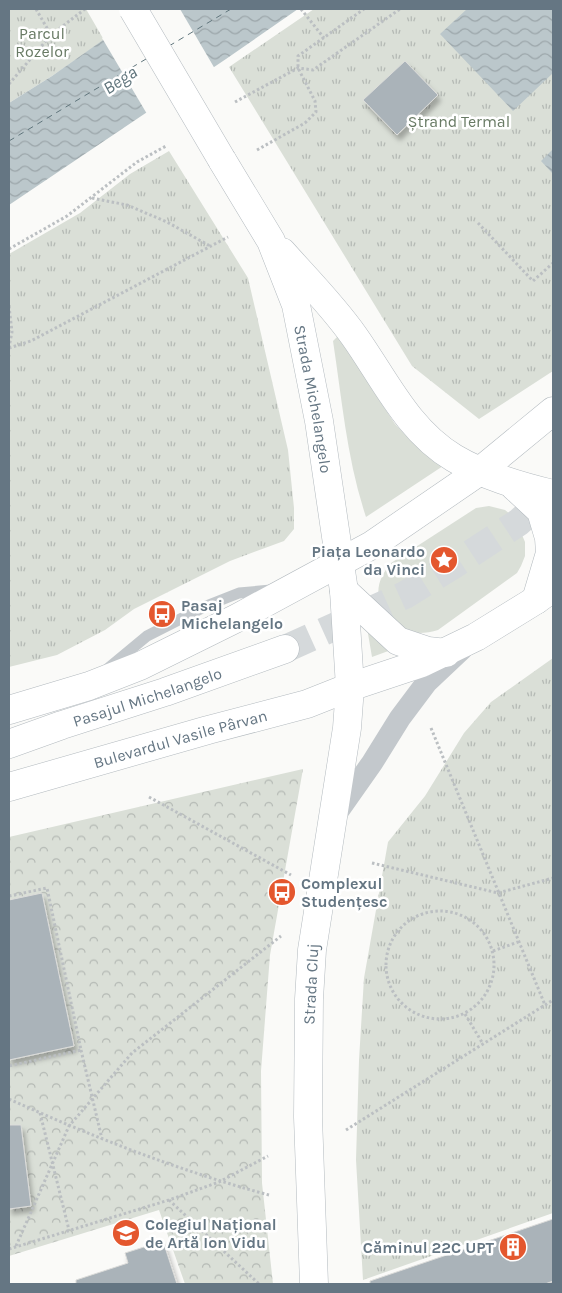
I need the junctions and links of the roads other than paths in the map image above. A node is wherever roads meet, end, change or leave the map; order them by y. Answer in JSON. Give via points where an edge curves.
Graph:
{"nodes":[{"id":1,"x":133,"y":9,"type":"edge"},
{"id":2,"x":271,"y":241,"type":"junction"},
{"id":3,"x":553,"y":411,"type":"edge"},
{"id":4,"x":480,"y":471,"type":"junction"},
{"id":5,"x":511,"y":483,"type":"junction"},
{"id":6,"x":553,"y":494,"type":"edge"},
{"id":7,"x":340,"y":562,"type":"junction"},
{"id":8,"x":344,"y":591,"type":"junction"},
{"id":9,"x":545,"y":594,"type":"edge"},
{"id":10,"x":476,"y":637,"type":"junction"},
{"id":11,"x":285,"y":649,"type":"tunnel mouth"},
{"id":12,"x":446,"y":653,"type":"junction"},
{"id":13,"x":350,"y":687,"type":"junction"},
{"id":14,"x":9,"y":710,"type":"edge"},
{"id":15,"x":9,"y":744,"type":"edge"},
{"id":16,"x":9,"y":787,"type":"edge"},
{"id":17,"x":334,"y":816,"type":"junction"},
{"id":18,"x":314,"y":1284,"type":"edge"}],
"edges":[{"from":1,"to":2,"type":"main road","name":"Strada Michelangelo","bridge":true},
{"from":2,"to":4,"type":"main road","name":"Strada Michelangelo","via":[[353,334],[409,420],[453,458]]},
{"from":2,"to":7,"type":"main road","name":"Strada Michelangelo","via":[[296,305],[304,338]]},
{"from":3,"to":4,"type":"main road"},
{"from":4,"to":5,"type":"main road"},
{"from":4,"to":7,"type":"main road","via":[[372,545]]},
{"from":5,"to":6,"type":"main road"},
{"from":5,"to":9,"type":"main road","via":[[541,511],[550,553]]},
{"from":7,"to":8,"type":"main road"},
{"from":7,"to":14,"type":"main road","via":[[140,666],[89,686]]},
{"from":8,"to":12,"type":"main road","via":[[398,641]]},
{"from":8,"to":13,"type":"main road"},
{"from":9,"to":10,"type":"main road"},
{"from":10,"to":12,"type":"main road"},
{"from":10,"to":17,"type":"street","via":[[427,682]]},
{"from":11,"to":15,"type":"main road","name":"Pasajul Michelangelo"},
{"from":12,"to":13,"type":"main road"},
{"from":13,"to":16,"type":"main road","name":"Bulevardul Vasile Pârvan","via":[[307,704]]},
{"from":13,"to":17,"type":"main road","name":"Strada Cluj","via":[[348,728]]},
{"from":17,"to":18,"type":"main road","name":"Strada Cluj","via":[[313,941],[309,999],[308,1127]]}]}
